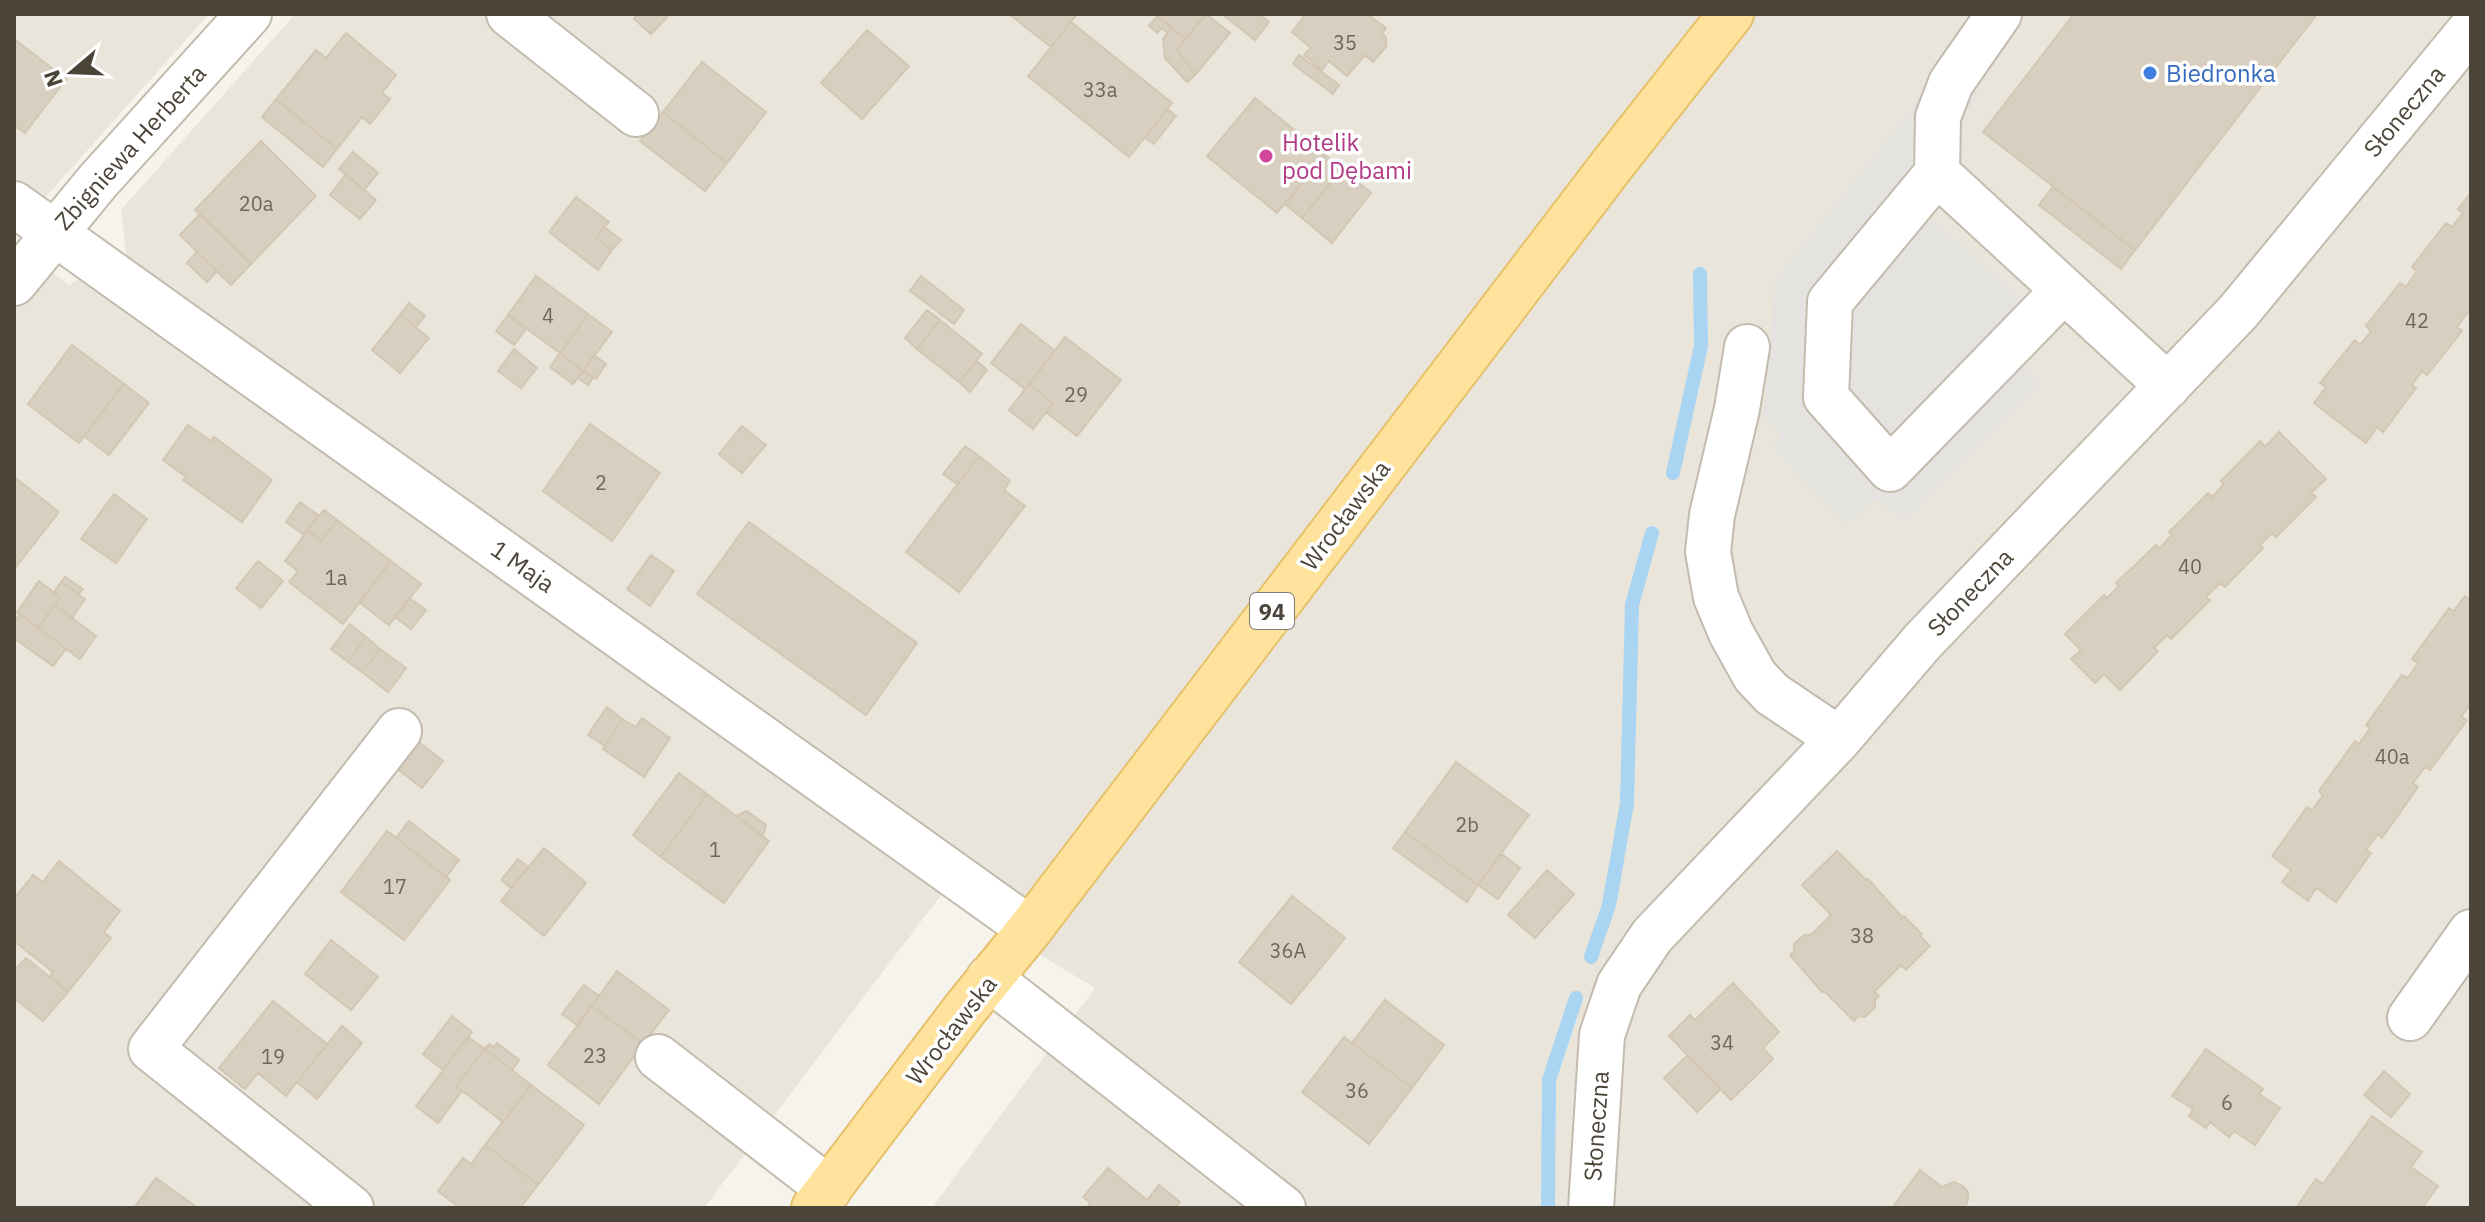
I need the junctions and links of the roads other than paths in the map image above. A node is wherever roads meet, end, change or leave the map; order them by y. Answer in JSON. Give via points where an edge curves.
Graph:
{"nodes":[{"id":1,"x":249,"y":14,"type":"edge"},
{"id":2,"x":509,"y":14,"type":"edge"},
{"id":3,"x":1731,"y":14,"type":"edge"},
{"id":4,"x":1999,"y":14,"type":"edge"},
{"id":5,"x":2471,"y":29,"type":"edge"},
{"id":6,"x":636,"y":114,"type":"dead end"},
{"id":7,"x":1937,"y":173,"type":"junction"},
{"id":8,"x":14,"y":204,"type":"edge"},
{"id":9,"x":53,"y":232,"type":"junction"},
{"id":10,"x":14,"y":283,"type":"edge"},
{"id":11,"x":2064,"y":290,"type":"junction"},
{"id":12,"x":1747,"y":347,"type":"dead end"},
{"id":13,"x":2168,"y":386,"type":"junction"},
{"id":14,"x":399,"y":731,"type":"dead end"},
{"id":15,"x":1839,"y":739,"type":"junction"},
{"id":16,"x":1030,"y":929,"type":"junction"},
{"id":17,"x":2471,"y":932,"type":"edge"},
{"id":18,"x":989,"y":978,"type":"junction"},
{"id":19,"x":2410,"y":1018,"type":"dead end"},
{"id":20,"x":658,"y":1057,"type":"dead end"},
{"id":21,"x":821,"y":1198,"type":"edge"},
{"id":22,"x":351,"y":1208,"type":"edge"},
{"id":23,"x":1283,"y":1208,"type":"edge"},
{"id":24,"x":1591,"y":1208,"type":"edge"}],
"edges":[{"from":1,"to":9,"type":"street","name":"Zbigniewa Herberta"},
{"from":2,"to":6,"type":"street"},
{"from":3,"to":16,"type":"main road","name":"Wrocławska","number":"94"},
{"from":4,"to":7,"type":"street","via":[[1951,83],[1938,117]]},
{"from":5,"to":13,"type":"street","name":"Słoneczna","via":[[2238,312]]},
{"from":7,"to":11,"type":"street"},
{"from":7,"to":11,"type":"street","via":[[1830,302],[1826,397],[1890,469]]},
{"from":8,"to":9,"type":"street","name":"1 Maja"},
{"from":9,"to":10,"type":"street","name":"Zbigniewa Herberta"},
{"from":9,"to":16,"type":"street","name":"1 Maja"},
{"from":11,"to":13,"type":"street"},
{"from":12,"to":15,"type":"street","via":[[1712,515],[1708,552],[1716,597],[1755,676],[1772,694]]},
{"from":13,"to":15,"type":"street","name":"Słoneczna","via":[[1923,641]]},
{"from":14,"to":22,"type":"street","via":[[151,1049]]},
{"from":15,"to":24,"type":"street","name":"Słoneczna","via":[[1652,936],[1619,985],[1602,1035]]},
{"from":16,"to":18,"type":"main road","name":"Wrocławska","number":"94"},
{"from":17,"to":19,"type":"street"},
{"from":18,"to":21,"type":"main road","name":"Wrocławska","number":"94"},
{"from":18,"to":23,"type":"street"},
{"from":20,"to":21,"type":"street"}]}
